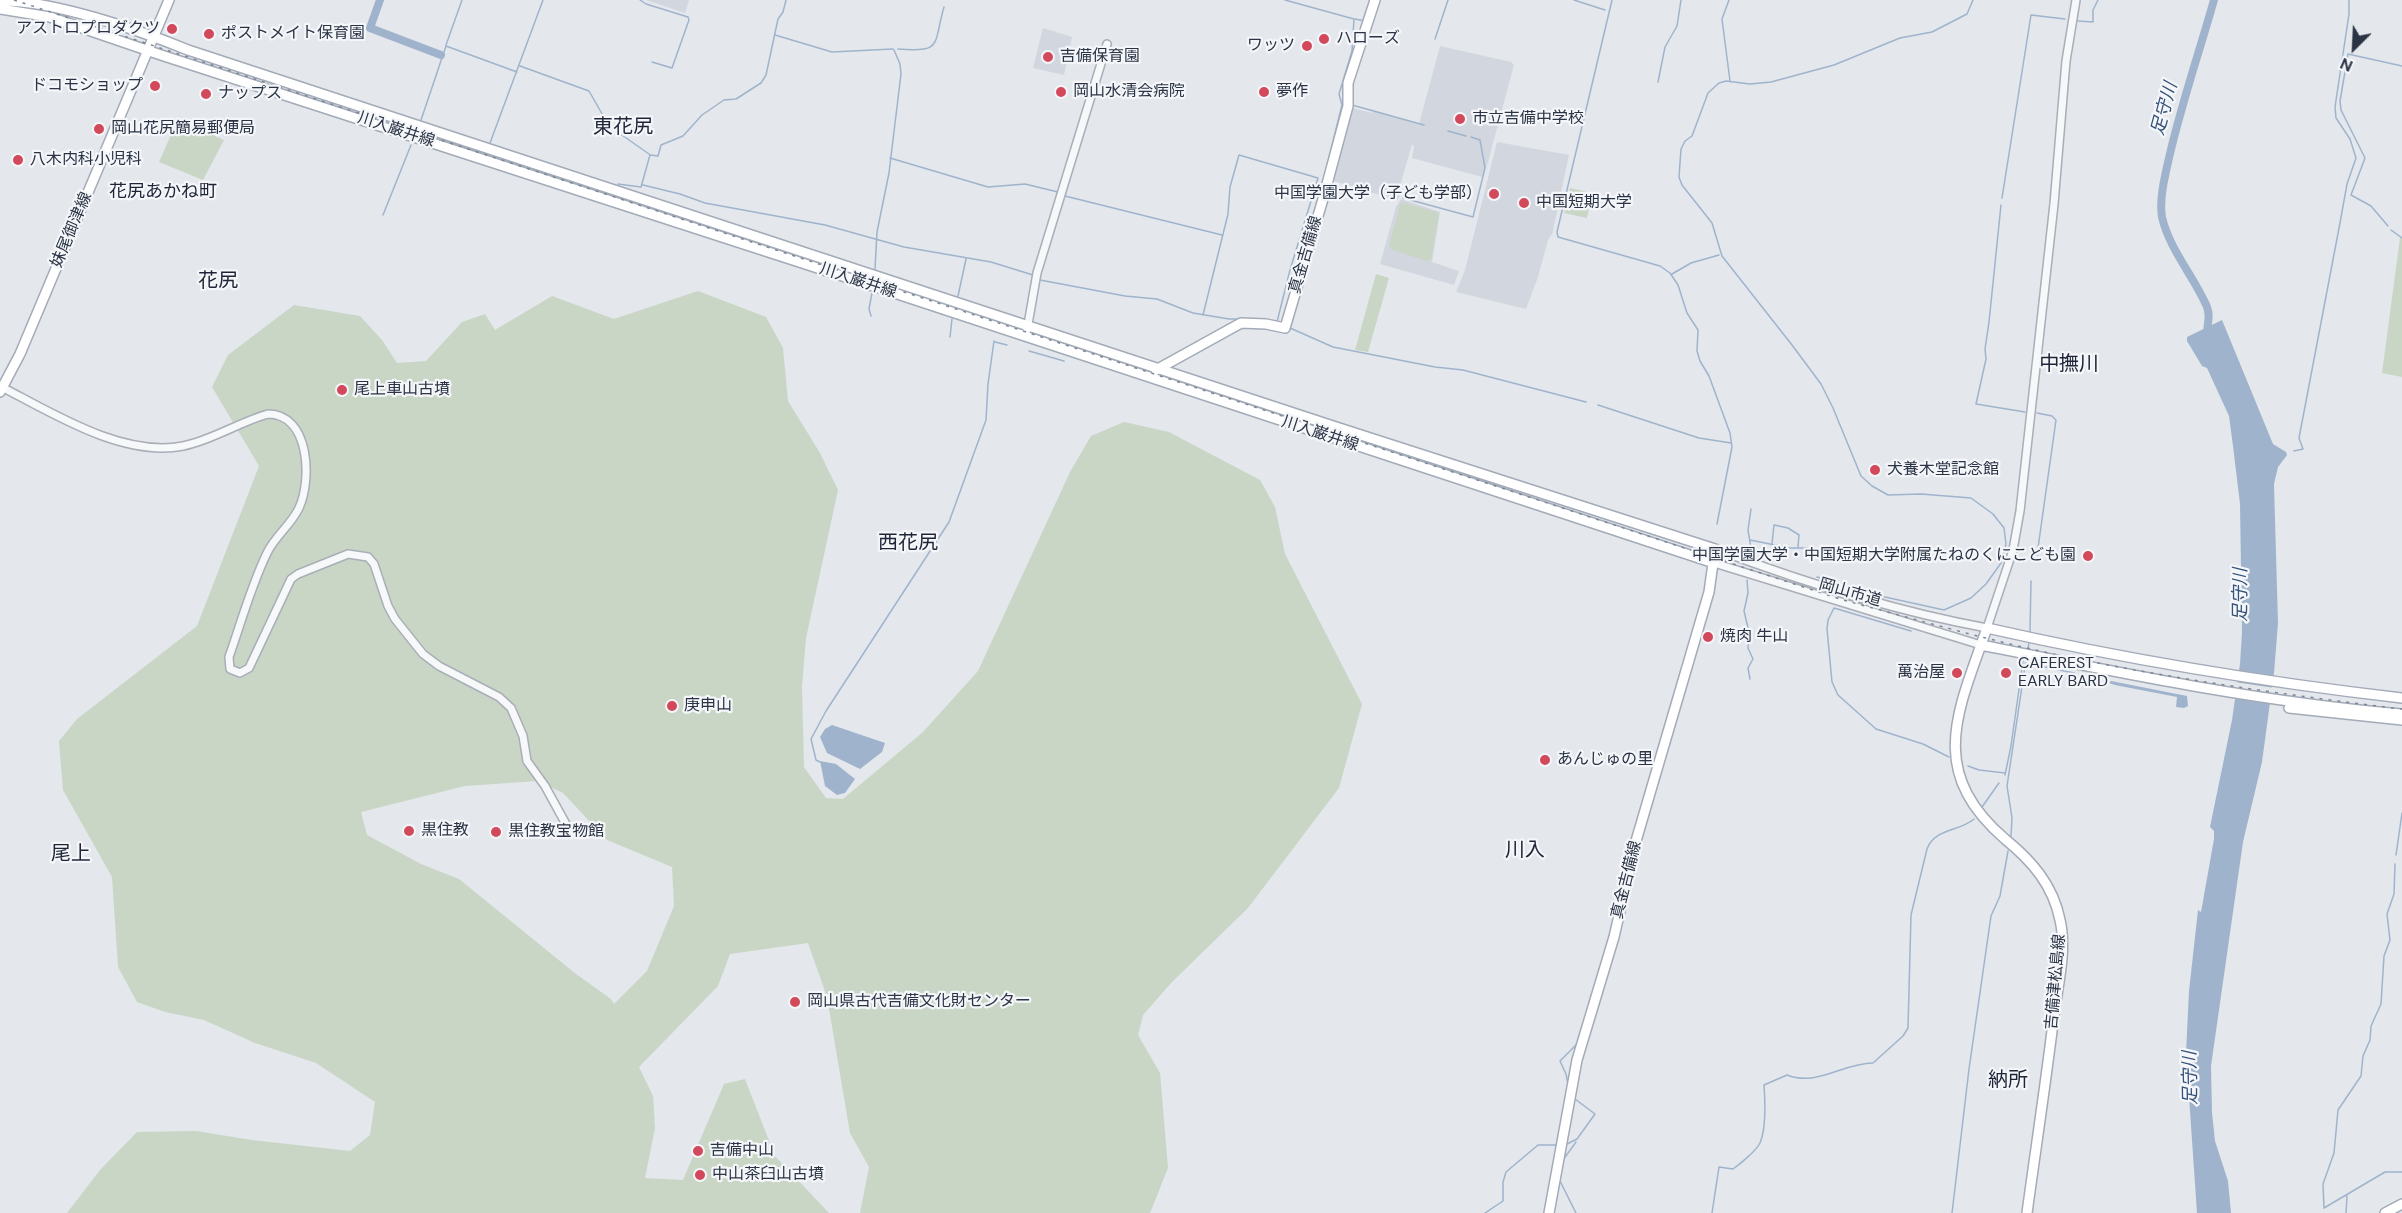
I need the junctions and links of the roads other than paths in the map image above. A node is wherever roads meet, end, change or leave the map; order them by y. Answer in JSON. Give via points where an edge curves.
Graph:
{"nodes":[{"id":1,"x":162,"y":0,"type":"edge"},
{"id":2,"x":169,"y":0,"type":"edge"},
{"id":3,"x":1375,"y":0,"type":"edge"},
{"id":4,"x":2076,"y":0,"type":"edge"},
{"id":5,"x":0,"y":1,"type":"edge"},
{"id":6,"x":0,"y":9,"type":"edge"},
{"id":7,"x":150,"y":36,"type":"junction"},
{"id":8,"x":1107,"y":44,"type":"dead end"},
{"id":9,"x":145,"y":50,"type":"junction"},
{"id":10,"x":1027,"y":325,"type":"junction"},
{"id":11,"x":1027,"y":338,"type":"junction"},
{"id":12,"x":1159,"y":368,"type":"junction"},
{"id":13,"x":1148,"y":378,"type":"junction"},
{"id":14,"x":1,"y":386,"type":"edge"},
{"id":15,"x":1715,"y":549,"type":"junction"},
{"id":16,"x":1714,"y":563,"type":"junction"},
{"id":17,"x":1987,"y":628,"type":"junction"},
{"id":18,"x":1981,"y":645,"type":"junction"},
{"id":19,"x":2402,"y":699,"type":"edge"},
{"id":20,"x":2289,"y":708,"type":"dead end"},
{"id":21,"x":2402,"y":714,"type":"edge"},
{"id":22,"x":2402,"y":720,"type":"edge"},
{"id":23,"x":567,"y":826,"type":"dead end"},
{"id":24,"x":2402,"y":1204,"type":"edge"},
{"id":25,"x":1549,"y":1213,"type":"edge"},
{"id":26,"x":2027,"y":1213,"type":"edge"},
{"id":27,"x":2385,"y":1213,"type":"edge"}],
"edges":[{"from":1,"to":7,"type":"main road","name":"妹尾御津線"},
{"from":2,"to":7,"type":"main road","name":"妹尾御津線"},
{"from":3,"to":12,"type":"main road","name":"真金吉備線","via":[[1348,83],[1348,106],[1285,328],[1241,322]]},
{"from":4,"to":17,"type":"street","via":[[2065,70],[2020,511],[2013,550]]},
{"from":5,"to":7,"type":"main road","name":"川入巌井線","via":[[55,6]]},
{"from":6,"to":9,"type":"main road","name":"川入巌井線","via":[[50,17]]},
{"from":7,"to":9,"type":"main road","name":"妹尾御津線"},
{"from":7,"to":10,"type":"main road","name":"川入巌井線"},
{"from":8,"to":10,"type":"street","via":[[1036,277]]},
{"from":9,"to":11,"type":"main road","name":"川入巌井線"},
{"from":9,"to":14,"type":"main road","name":"妹尾御津線","via":[[24,344]]},
{"from":10,"to":11,"type":"street"},
{"from":10,"to":12,"type":"main road","name":"川入巌井線"},
{"from":11,"to":13,"type":"main road","name":"川入巌井線"},
{"from":12,"to":13,"type":"main road","name":"真金吉備線"},
{"from":12,"to":15,"type":"main road","name":"川入巌井線"},
{"from":13,"to":16,"type":"main road","name":"川入巌井線"},
{"from":14,"to":23,"type":"street","via":[[109,440],[138,448],[184,446],[268,414],[291,422],[301,438],[306,469],[302,498],[293,519],[267,552],[228,657],[230,669],[240,673],[249,668],[291,579],[348,554],[368,557],[395,620],[423,654],[499,697],[511,708],[521,729],[527,761]]},
{"from":15,"to":16,"type":"main road","name":"真金吉備線"},
{"from":15,"to":17,"type":"street","name":"岡山市道","via":[[1845,593]]},
{"from":16,"to":18,"type":"street","name":"岡山市道"},
{"from":16,"to":25,"type":"main road","name":"真金吉備線","via":[[1704,610],[1636,841],[1614,937],[1587,1022]]},
{"from":17,"to":18,"type":"main road","name":"吉備津松島線"},
{"from":17,"to":19,"type":"main road","via":[[2178,667]]},
{"from":18,"to":21,"type":"main road","via":[[2159,680]]},
{"from":18,"to":26,"type":"main road","name":"吉備津松島線","via":[[1956,725],[1959,775],[1985,820],[2040,873],[2056,906],[2063,936]]},
{"from":20,"to":22,"type":"main road"},
{"from":24,"to":27,"type":"main road"}]}
